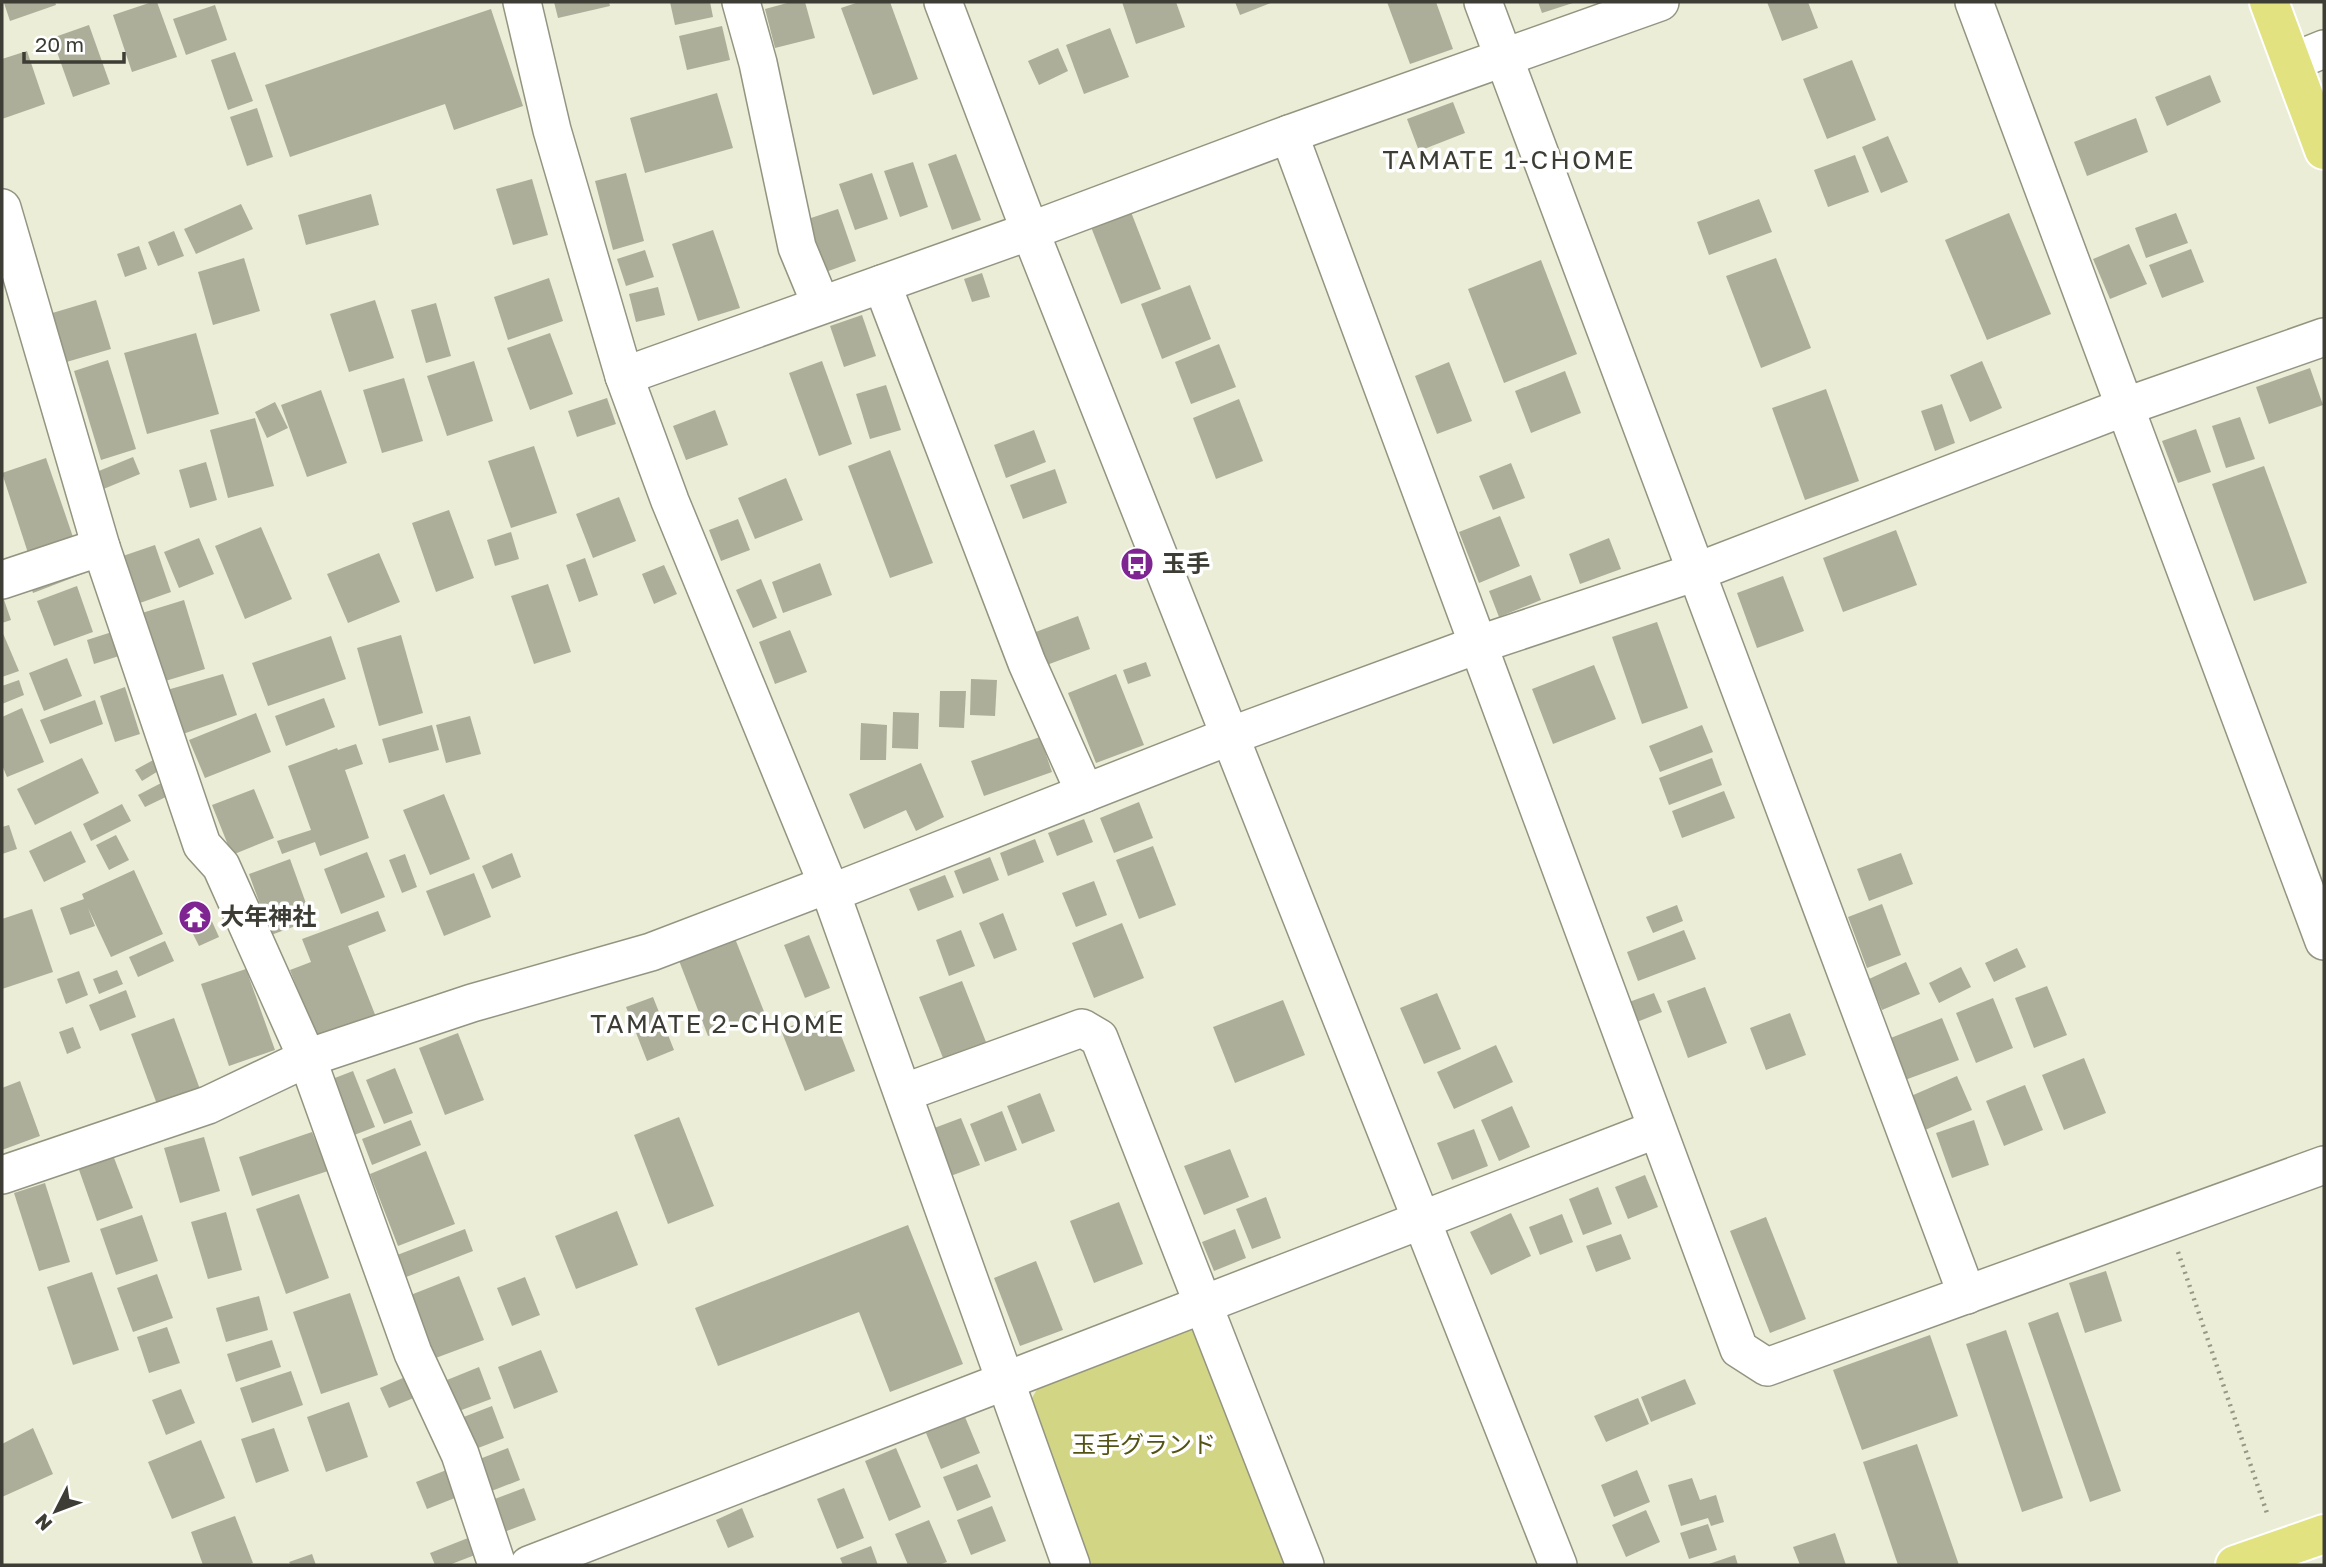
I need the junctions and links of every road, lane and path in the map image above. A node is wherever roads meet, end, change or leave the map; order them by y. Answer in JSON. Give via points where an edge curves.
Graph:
{"nodes":[{"id":1,"x":522,"y":2,"type":"edge"},
{"id":2,"x":741,"y":2,"type":"edge"},
{"id":3,"x":1483,"y":2,"type":"edge"},
{"id":4,"x":1660,"y":2,"type":"edge"},
{"id":5,"x":1975,"y":2,"type":"edge"},
{"id":6,"x":2269,"y":2,"type":"edge"},
{"id":7,"x":951,"y":4,"type":"edge"},
{"id":8,"x":2308,"y":55,"type":"edge"},
{"id":9,"x":1504,"y":59,"type":"junction"},
{"id":10,"x":1289,"y":134,"type":"junction"},
{"id":11,"x":2324,"y":150,"type":"edge"},
{"id":12,"x":2,"y":208,"type":"edge"},
{"id":13,"x":1030,"y":231,"type":"junction"},
{"id":14,"x":882,"y":284,"type":"junction"},
{"id":15,"x":821,"y":305,"type":"junction"},
{"id":16,"x":2324,"y":337,"type":"edge"},
{"id":17,"x":624,"y":376,"type":"junction"},
{"id":18,"x":2127,"y":406,"type":"junction"},
{"id":19,"x":101,"y":547,"type":"junction"},
{"id":20,"x":1696,"y":572,"type":"junction"},
{"id":21,"x":2,"y":580,"type":"edge"},
{"id":22,"x":1477,"y":645,"type":"junction"},
{"id":23,"x":1230,"y":736,"type":"junction"},
{"id":24,"x":1085,"y":793,"type":"junction"},
{"id":25,"x":831,"y":893,"type":"junction"},
{"id":26,"x":2324,"y":941,"type":"edge"},
{"id":27,"x":307,"y":1058,"type":"junction"},
{"id":28,"x":903,"y":1093,"type":"junction"},
{"id":29,"x":1657,"y":1129,"type":"junction"},
{"id":30,"x":2324,"y":1165,"type":"edge"},
{"id":31,"x":2,"y":1175,"type":"edge"},
{"id":32,"x":1421,"y":1219,"type":"junction"},
{"id":33,"x":2167,"y":1222,"type":"junction"},
{"id":34,"x":1967,"y":1295,"type":"junction"},
{"id":35,"x":1203,"y":1304,"type":"junction"},
{"id":36,"x":1005,"y":1380,"type":"junction"},
{"id":37,"x":2269,"y":1520,"type":"dead end"},
{"id":38,"x":2324,"y":1534,"type":"edge"},
{"id":39,"x":497,"y":1565,"type":"edge"},
{"id":40,"x":528,"y":1565,"type":"edge"},
{"id":41,"x":1071,"y":1565,"type":"edge"},
{"id":42,"x":1305,"y":1565,"type":"edge"},
{"id":43,"x":1558,"y":1565,"type":"edge"},
{"id":44,"x":2235,"y":1565,"type":"edge"}],
"edges":[{"from":1,"to":17,"type":"street","via":[[552,130]]},
{"from":2,"to":15,"type":"street","via":[[797,247]]},
{"from":3,"to":9,"type":"street"},
{"from":4,"to":9,"type":"street"},
{"from":5,"to":18,"type":"street"},
{"from":6,"to":8,"type":"main road"},
{"from":7,"to":13,"type":"street"},
{"from":8,"to":11,"type":"main road"},
{"from":9,"to":10,"type":"street"},
{"from":9,"to":20,"type":"street"},
{"from":10,"to":13,"type":"street"},
{"from":10,"to":22,"type":"street"},
{"from":12,"to":19,"type":"street"},
{"from":13,"to":14,"type":"street"},
{"from":13,"to":23,"type":"street"},
{"from":14,"to":15,"type":"street"},
{"from":14,"to":24,"type":"street","via":[[1027,663]]},
{"from":15,"to":17,"type":"street"},
{"from":16,"to":18,"type":"street"},
{"from":17,"to":25,"type":"street","via":[[670,501]]},
{"from":18,"to":20,"type":"street"},
{"from":18,"to":26,"type":"street"},
{"from":19,"to":21,"type":"street"},
{"from":19,"to":27,"type":"street","via":[[202,845],[221,866]]},
{"from":20,"to":22,"type":"street"},
{"from":20,"to":34,"type":"street"},
{"from":22,"to":23,"type":"street"},
{"from":22,"to":29,"type":"street"},
{"from":23,"to":24,"type":"street"},
{"from":23,"to":32,"type":"street"},
{"from":24,"to":25,"type":"street"},
{"from":25,"to":27,"type":"street","via":[[816,889],[651,952],[472,1003]]},
{"from":25,"to":28,"type":"street"},
{"from":27,"to":31,"type":"street","via":[[208,1105]]},
{"from":27,"to":39,"type":"street","via":[[413,1353],[460,1454]]},
{"from":28,"to":35,"type":"street","via":[[1082,1028],[1099,1038]]},
{"from":28,"to":36,"type":"street"},
{"from":29,"to":32,"type":"street"},
{"from":29,"to":34,"type":"street","via":[[1738,1349],[1767,1367]]},
{"from":30,"to":33,"type":"street"},
{"from":32,"to":35,"type":"street"},
{"from":32,"to":43,"type":"street"},
{"from":33,"to":34,"type":"street"},
{"from":33,"to":37,"type":"path"},
{"from":35,"to":36,"type":"street"},
{"from":35,"to":42,"type":"street"},
{"from":36,"to":40,"type":"street"},
{"from":36,"to":41,"type":"street"},
{"from":38,"to":44,"type":"main road"}]}
